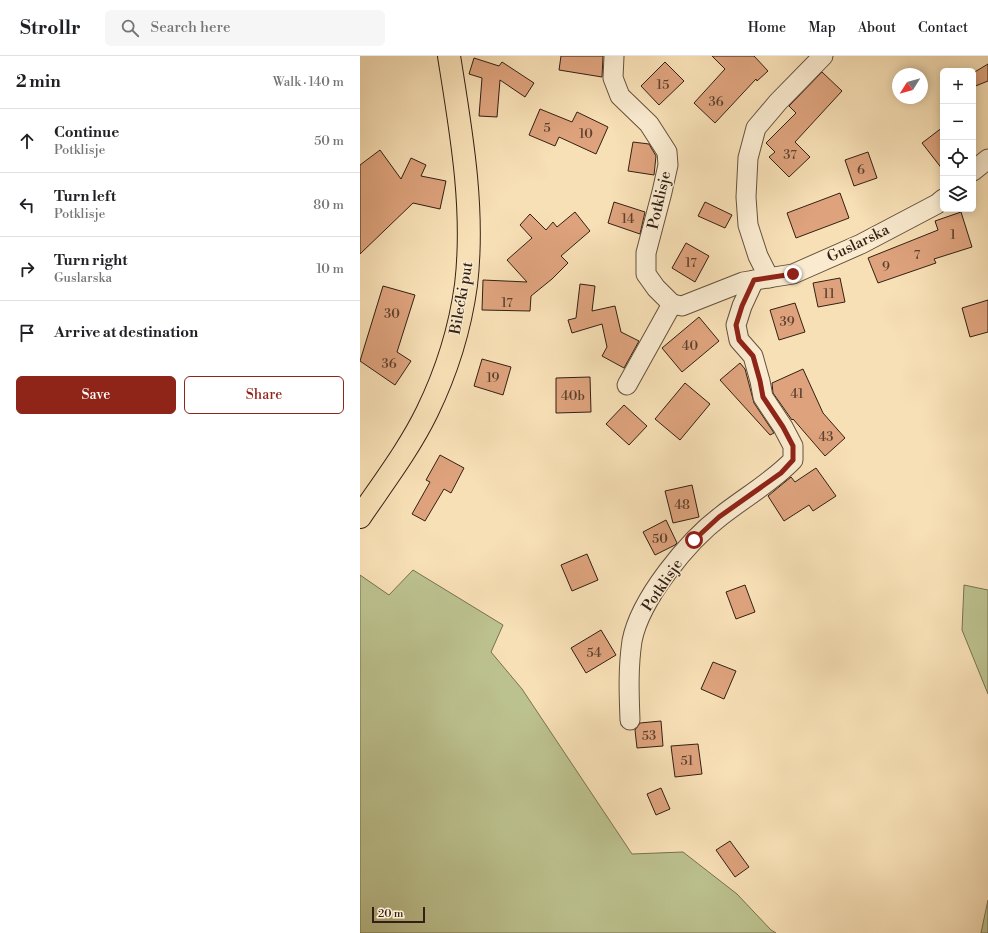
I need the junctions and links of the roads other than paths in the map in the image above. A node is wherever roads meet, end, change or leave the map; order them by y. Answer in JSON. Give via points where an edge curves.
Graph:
{"nodes":[{"id":1,"x":449,"y":56,"type":"edge"},
{"id":2,"x":614,"y":56,"type":"edge"},
{"id":3,"x":823,"y":56,"type":"edge"},
{"id":4,"x":988,"y":159,"type":"edge"},
{"id":5,"x":976,"y":169,"type":"edge"},
{"id":6,"x":940,"y":202,"type":"edge"},
{"id":7,"x":762,"y":279,"type":"junction"},
{"id":8,"x":672,"y":304,"type":"junction"},
{"id":9,"x":627,"y":385,"type":"dead end"},
{"id":10,"x":360,"y":517,"type":"edge"},
{"id":11,"x":630,"y":720,"type":"dead end"}],
"edges":[{"from":1,"to":10,"type":"main road","name":"Bilećki put","via":[[463,143],[468,206],[468,259],[461,314],[445,367],[426,413]]},
{"from":2,"to":8,"type":"street","name":"Potklisje","via":[[612,78],[620,96],[648,124],[667,152],[668,165],[646,253],[646,274]]},
{"from":3,"to":7,"type":"street","via":[[756,128],[748,158],[746,197],[748,225]]},
{"from":4,"to":5,"type":"street"},
{"from":6,"to":7,"type":"street","name":"Guslarska","via":[[862,244],[793,274]]},
{"from":7,"to":8,"type":"street","name":"Guslarska","via":[[743,282],[682,306]]},
{"from":7,"to":11,"type":"street","name":"Potklisje","via":[[742,306],[736,325],[739,340],[753,356],[763,397],[793,446],[793,460],[781,473],[719,517],[694,540],[663,578],[643,611],[633,640],[628,673]]},
{"from":8,"to":9,"type":"street"}]}
